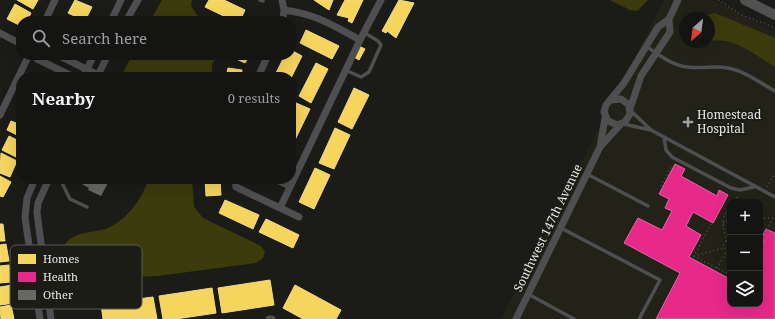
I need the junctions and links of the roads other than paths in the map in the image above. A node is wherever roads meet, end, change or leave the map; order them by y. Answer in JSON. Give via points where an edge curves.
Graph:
{"nodes":[{"id":1,"x":55,"y":0,"type":"edge"},
{"id":2,"x":121,"y":0,"type":"edge"},
{"id":3,"x":138,"y":0,"type":"edge"},
{"id":4,"x":282,"y":0,"type":"edge"},
{"id":5,"x":381,"y":0,"type":"edge"},
{"id":6,"x":678,"y":0,"type":"edge"},
{"id":7,"x":745,"y":0,"type":"edge"},
{"id":8,"x":284,"y":10,"type":"junction"},
{"id":9,"x":775,"y":15,"type":"edge"},
{"id":10,"x":47,"y":16,"type":"edge"},
{"id":11,"x":113,"y":16,"type":"edge"},
{"id":12,"x":129,"y":16,"type":"edge"},
{"id":13,"x":283,"y":16,"type":"edge"},
{"id":14,"x":669,"y":19,"type":"junction"},
{"id":15,"x":0,"y":33,"type":"edge"},
{"id":16,"x":365,"y":33,"type":"junction"},
{"id":17,"x":360,"y":40,"type":"junction"},
{"id":18,"x":16,"y":41,"type":"edge"},
{"id":19,"x":647,"y":47,"type":"junction"},
{"id":20,"x":657,"y":54,"type":"junction"},
{"id":21,"x":27,"y":60,"type":"edge"},
{"id":22,"x":39,"y":60,"type":"edge"},
{"id":23,"x":68,"y":60,"type":"edge"},
{"id":24,"x":92,"y":60,"type":"edge"},
{"id":25,"x":106,"y":60,"type":"edge"},
{"id":26,"x":266,"y":60,"type":"edge"},
{"id":27,"x":87,"y":69,"type":"junction"},
{"id":28,"x":345,"y":70,"type":"junction"},
{"id":29,"x":21,"y":72,"type":"edge"},
{"id":30,"x":64,"y":72,"type":"edge"},
{"id":31,"x":86,"y":72,"type":"edge"},
{"id":32,"x":92,"y":72,"type":"edge"},
{"id":33,"x":100,"y":72,"type":"edge"},
{"id":34,"x":260,"y":72,"type":"edge"},
{"id":35,"x":16,"y":82,"type":"edge"},
{"id":36,"x":775,"y":91,"type":"edge"},
{"id":37,"x":611,"y":100,"type":"junction"},
{"id":38,"x":630,"y":109,"type":"junction"},
{"id":39,"x":0,"y":115,"type":"edge"},
{"id":40,"x":605,"y":118,"type":"junction"},
{"id":41,"x":621,"y":124,"type":"junction"},
{"id":42,"x":650,"y":130,"type":"junction"},
{"id":43,"x":664,"y":137,"type":"junction"},
{"id":44,"x":600,"y":147,"type":"junction"},
{"id":45,"x":296,"y":173,"type":"edge"},
{"id":46,"x":587,"y":174,"type":"junction"},
{"id":47,"x":33,"y":184,"type":"edge"},
{"id":48,"x":45,"y":184,"type":"edge"},
{"id":49,"x":62,"y":184,"type":"edge"},
{"id":50,"x":236,"y":184,"type":"edge"},
{"id":51,"x":286,"y":184,"type":"edge"},
{"id":52,"x":290,"y":186,"type":"joint"},
{"id":53,"x":755,"y":187,"type":"junction"},
{"id":54,"x":775,"y":197,"type":"edge"},
{"id":55,"x":648,"y":206,"type":"dead end"},
{"id":56,"x":87,"y":207,"type":"dead end"},
{"id":57,"x":280,"y":208,"type":"junction"},
{"id":58,"x":299,"y":218,"type":"dead end"},
{"id":59,"x":561,"y":228,"type":"junction"},
{"id":60,"x":29,"y":245,"type":"edge"},
{"id":61,"x":42,"y":245,"type":"edge"},
{"id":62,"x":528,"y":294,"type":"junction"},
{"id":63,"x":39,"y":309,"type":"edge"},
{"id":64,"x":51,"y":309,"type":"edge"},
{"id":65,"x":40,"y":319,"type":"edge"},
{"id":66,"x":52,"y":319,"type":"edge"},
{"id":67,"x":516,"y":319,"type":"edge"},
{"id":68,"x":574,"y":319,"type":"edge"},
{"id":69,"x":639,"y":319,"type":"edge"}],
"edges":[{"from":1,"to":10,"type":"street"},
{"from":2,"to":11,"type":"street"},
{"from":3,"to":12,"type":"street"},
{"from":4,"to":8,"type":"street"},
{"from":5,"to":16,"type":"street"},
{"from":6,"to":14,"type":"street"},
{"from":7,"to":9,"type":"main road"},
{"from":8,"to":13,"type":"street"},
{"from":8,"to":17,"type":"street","via":[[304,12],[317,17]]},
{"from":14,"to":19,"type":"street","via":[[658,27]]},
{"from":14,"to":20,"type":"street","via":[[670,32]]},
{"from":15,"to":18,"type":"street"},
{"from":16,"to":17,"type":"street"},
{"from":16,"to":28,"type":"lane","via":[[381,45],[369,72],[361,77]]},
{"from":17,"to":28,"type":"street"},
{"from":19,"to":20,"type":"lane"},
{"from":19,"to":37,"type":"street"},
{"from":20,"to":36,"type":"lane","via":[[689,68],[729,68]]},
{"from":20,"to":38,"type":"street","via":[[640,80]]},
{"from":21,"to":29,"type":"street"},
{"from":22,"to":30,"type":"street"},
{"from":23,"to":27,"type":"street"},
{"from":24,"to":27,"type":"street"},
{"from":25,"to":33,"type":"street"},
{"from":26,"to":34,"type":"street"},
{"from":27,"to":31,"type":"street"},
{"from":27,"to":32,"type":"street"},
{"from":28,"to":45,"type":"street"},
{"from":35,"to":39,"type":"street"},
{"from":37,"to":38,"type":"street","via":[[621,99]]},
{"from":37,"to":40,"type":"street","via":[[605,108]]},
{"from":38,"to":41,"type":"street","via":[[627,120]]},
{"from":38,"to":42,"type":"lane"},
{"from":40,"to":41,"type":"street","via":[[611,123]]},
{"from":40,"to":44,"type":"street","name":"Southwest 147th Avenue"},
{"from":41,"to":42,"type":"lane"},
{"from":41,"to":44,"type":"street","name":"Southwest 147th Avenue"},
{"from":42,"to":43,"type":"lane"},
{"from":43,"to":53,"type":"lane"},
{"from":43,"to":53,"type":"lane","via":[[668,154],[678,160],[731,188],[740,190]]},
{"from":44,"to":46,"type":"street","name":"Southwest 147th Avenue"},
{"from":46,"to":55,"type":"lane"},
{"from":46,"to":59,"type":"street","name":"Southwest 147th Avenue"},
{"from":47,"to":60,"type":"street","via":[[27,198],[25,218]]},
{"from":48,"to":61,"type":"street","via":[[37,213]]},
{"from":49,"to":56,"type":"lane","via":[[70,199]]},
{"from":50,"to":57,"type":"street","via":[[236,187]]},
{"from":51,"to":52,"type":"street"},
{"from":52,"to":57,"type":"street"},
{"from":53,"to":54,"type":"lane"},
{"from":57,"to":58,"type":"street"},
{"from":59,"to":62,"type":"street","name":"Southwest 147th Avenue"},
{"from":59,"to":69,"type":"lane","via":[[660,280]]},
{"from":62,"to":67,"type":"street","name":"Southwest 147th Avenue"},
{"from":62,"to":68,"type":"lane"},
{"from":63,"to":65,"type":"street"},
{"from":64,"to":66,"type":"street"}]}
